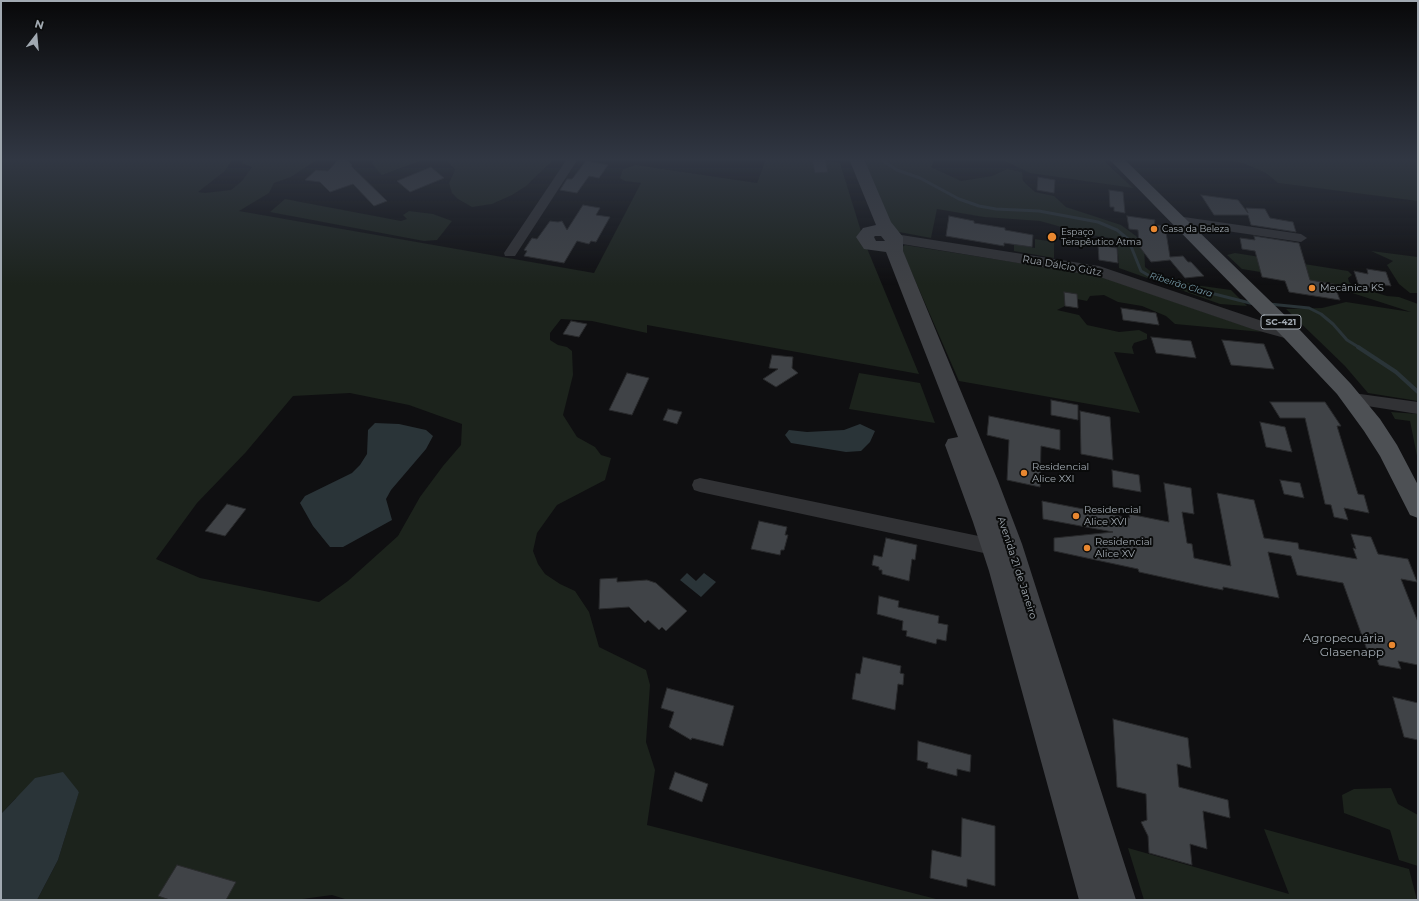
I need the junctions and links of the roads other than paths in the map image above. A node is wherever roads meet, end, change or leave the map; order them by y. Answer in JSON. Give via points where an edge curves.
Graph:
{"nodes":[{"id":1,"x":544,"y":201,"type":"edge"},
{"id":2,"x":860,"y":201,"type":"edge"},
{"id":3,"x":874,"y":201,"type":"edge"},
{"id":4,"x":1158,"y":201,"type":"edge"},
{"id":5,"x":1177,"y":220,"type":"junction"},
{"id":6,"x":1301,"y":238,"type":"dead end"},
{"id":7,"x":884,"y":239,"type":"junction"},
{"id":8,"x":510,"y":253,"type":"dead end"},
{"id":9,"x":1292,"y":334,"type":"junction"},
{"id":10,"x":1353,"y":399,"type":"junction"},
{"id":11,"x":1418,"y":408,"type":"edge"},
{"id":12,"x":700,"y":485,"type":"dead end"},
{"id":13,"x":1418,"y":508,"type":"edge"},
{"id":14,"x":993,"y":546,"type":"junction"},
{"id":15,"x":1095,"y":900,"type":"edge"},
{"id":16,"x":1120,"y":900,"type":"edge"}],
"edges":[{"from":1,"to":8,"type":"street"},
{"from":2,"to":7,"type":"main road","name":"Avenida 21 de Janeiro","via":[[869,228]]},
{"from":3,"to":7,"type":"main road","name":"Avenida 21 de Janeiro","via":[[883,222]]},
{"from":4,"to":5,"type":"main road","number":"SC-421"},
{"from":5,"to":6,"type":"street"},
{"from":5,"to":9,"type":"main road","number":"SC-421"},
{"from":7,"to":9,"type":"street","name":"Rua Dálcio Gütz","via":[[1099,271]]},
{"from":7,"to":14,"type":"main road","name":"Avenida 21 de Janeiro","via":[[882,257],[967,472]]},
{"from":7,"to":16,"type":"main road","name":"Avenida 21 de Janeiro","via":[[894,251],[1010,544]]},
{"from":9,"to":10,"type":"main road","number":"SC-421"},
{"from":10,"to":11,"type":"street"},
{"from":10,"to":13,"type":"main road","number":"SC-421","via":[[1389,451]]},
{"from":12,"to":14,"type":"street"},
{"from":14,"to":15,"type":"main road","name":"Avenida 21 de Janeiro"}]}
